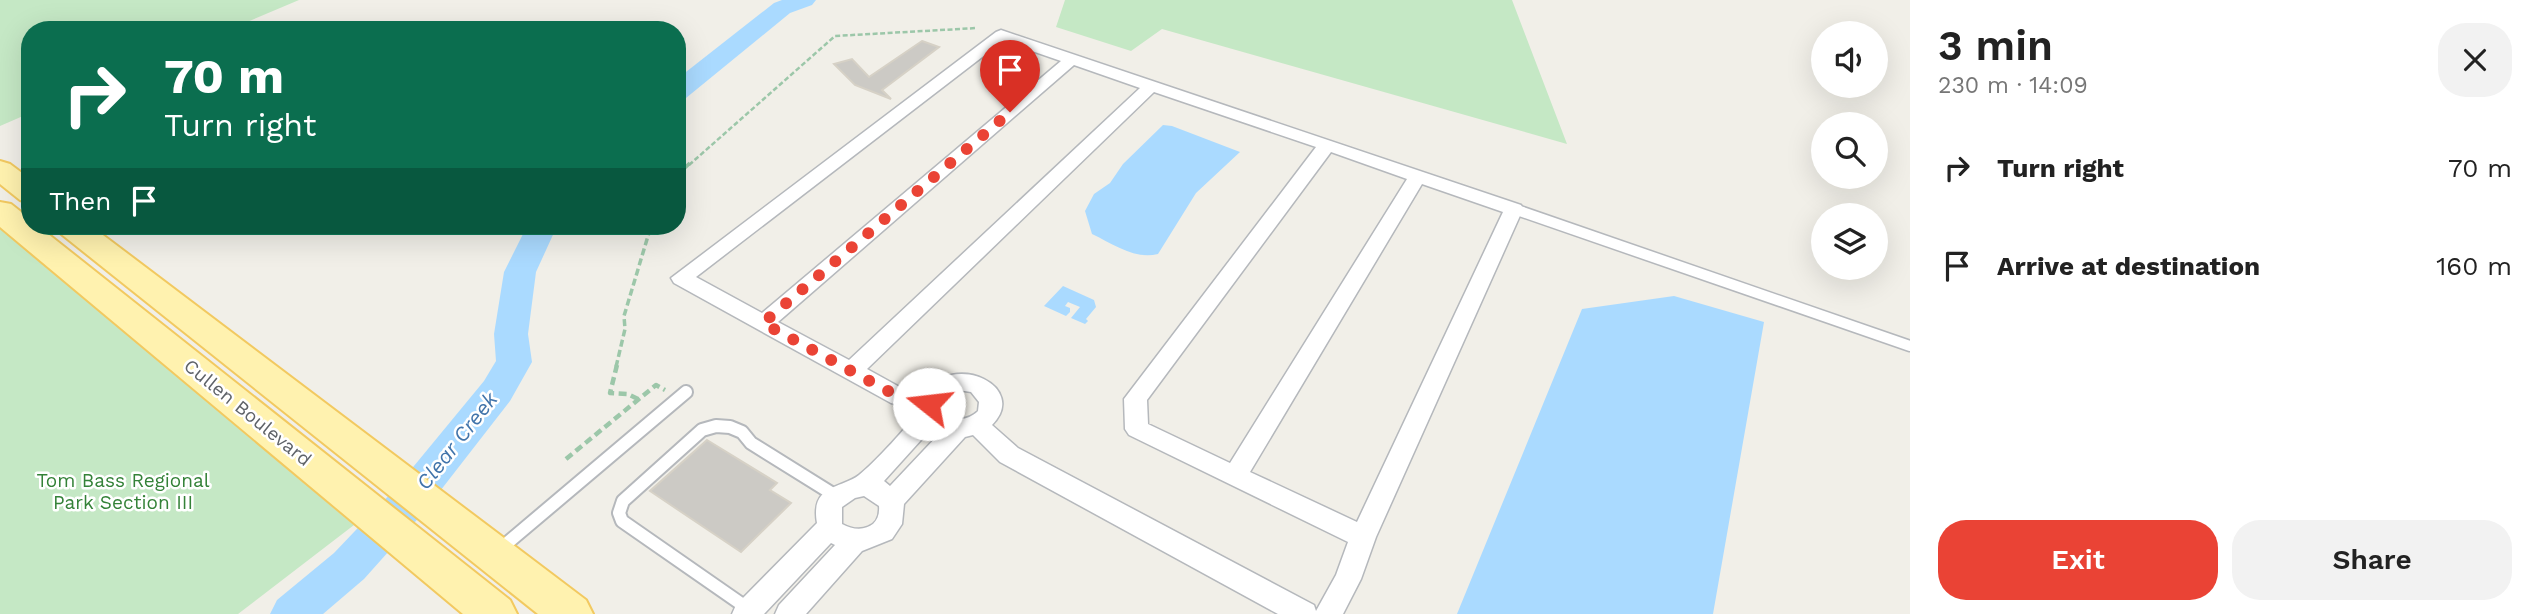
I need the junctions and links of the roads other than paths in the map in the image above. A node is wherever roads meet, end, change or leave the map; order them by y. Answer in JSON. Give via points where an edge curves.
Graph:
{"nodes":[{"id":1,"x":1073,"y":60,"type":"junction"},
{"id":2,"x":1151,"y":86,"type":"junction"},
{"id":3,"x":1327,"y":145,"type":"junction"},
{"id":4,"x":0,"y":170,"type":"edge"},
{"id":5,"x":1418,"y":177,"type":"junction"},
{"id":6,"x":21,"y":187,"type":"edge"},
{"id":7,"x":0,"y":197,"type":"edge"},
{"id":8,"x":1514,"y":209,"type":"junction"},
{"id":9,"x":0,"y":211,"type":"edge"},
{"id":10,"x":21,"y":212,"type":"edge"},
{"id":11,"x":21,"y":228,"type":"edge"},
{"id":12,"x":30,"y":235,"type":"edge"},
{"id":13,"x":52,"y":235,"type":"edge"},
{"id":14,"x":83,"y":235,"type":"edge"},
{"id":15,"x":101,"y":249,"type":"junction"},
{"id":16,"x":763,"y":323,"type":"junction"},
{"id":17,"x":1910,"y":346,"type":"edge"},
{"id":18,"x":851,"y":371,"type":"junction"},
{"id":19,"x":686,"y":392,"type":"dead end"},
{"id":20,"x":929,"y":410,"type":"junction"},
{"id":21,"x":968,"y":427,"type":"junction"},
{"id":22,"x":1236,"y":476,"type":"junction"},
{"id":23,"x":864,"y":486,"type":"junction"},
{"id":24,"x":836,"y":496,"type":"junction"},
{"id":25,"x":891,"y":501,"type":"junction"},
{"id":26,"x":830,"y":526,"type":"junction"},
{"id":27,"x":1363,"y":537,"type":"junction"},
{"id":28,"x":855,"y":541,"type":"junction"},
{"id":29,"x":479,"y":542,"type":"junction"},
{"id":30,"x":748,"y":612,"type":"edge"},
{"id":31,"x":495,"y":614,"type":"edge"},
{"id":32,"x":571,"y":614,"type":"edge"},
{"id":33,"x":789,"y":614,"type":"edge"},
{"id":34,"x":1304,"y":614,"type":"edge"},
{"id":35,"x":1329,"y":614,"type":"edge"}],
"edges":[{"from":1,"to":2,"type":"street"},
{"from":1,"to":16,"type":"street"},
{"from":1,"to":16,"type":"street","via":[[1001,35],[681,278]]},
{"from":2,"to":3,"type":"street"},
{"from":2,"to":18,"type":"street"},
{"from":3,"to":5,"type":"street"},
{"from":3,"to":22,"type":"street","via":[[1135,399],[1137,429]]},
{"from":4,"to":6,"type":"main road"},
{"from":5,"to":8,"type":"street"},
{"from":5,"to":22,"type":"street"},
{"from":7,"to":10,"type":"main road"},
{"from":8,"to":17,"type":"lane"},
{"from":8,"to":27,"type":"street"},
{"from":9,"to":11,"type":"main road","name":"Cullen Boulevard"},
{"from":12,"to":31,"type":"main road","name":"Cullen Boulevard"},
{"from":13,"to":15,"type":"main road","via":[[77,253]]},
{"from":14,"to":15,"type":"main road","name":"Cullen Boulevard"},
{"from":15,"to":29,"type":"main road","name":"Cullen Boulevard"},
{"from":16,"to":18,"type":"street"},
{"from":18,"to":20,"type":"street"},
{"from":19,"to":29,"type":"lane"},
{"from":20,"to":21,"type":"street","via":[[944,426]]},
{"from":20,"to":21,"type":"street","via":[[933,392],[949,382],[979,386],[986,391],[991,407],[989,414]]},
{"from":20,"to":23,"type":"street"},
{"from":21,"to":25,"type":"street"},
{"from":21,"to":34,"type":"street","via":[[1009,455]]},
{"from":22,"to":27,"type":"street"},
{"from":23,"to":24,"type":"street"},
{"from":23,"to":25,"type":"street","via":[[875,488]]},
{"from":24,"to":26,"type":"street","via":[[827,514]]},
{"from":24,"to":30,"type":"lane","via":[[751,443],[744,432],[716,426],[702,430],[623,501],[622,521]]},
{"from":25,"to":28,"type":"street","via":[[888,527],[872,539]]},
{"from":26,"to":28,"type":"street","via":[[841,537]]},
{"from":26,"to":30,"type":"street"},
{"from":27,"to":35,"type":"street"},
{"from":28,"to":33,"type":"street"},
{"from":29,"to":32,"type":"main road","name":"Cullen Boulevard"}]}
